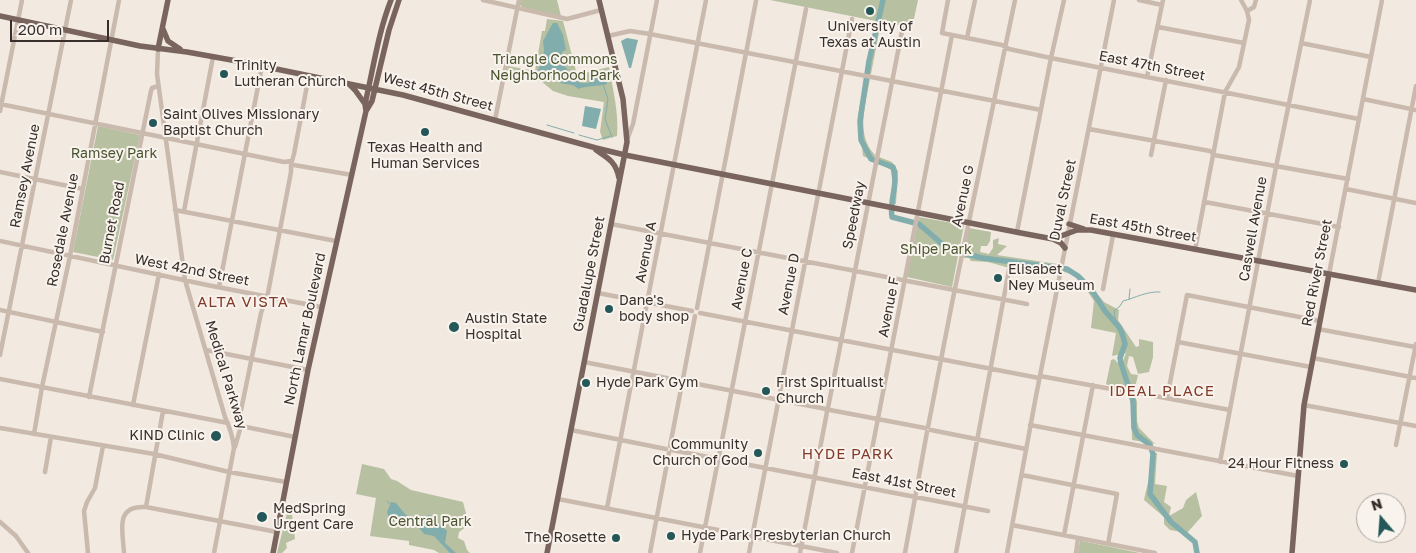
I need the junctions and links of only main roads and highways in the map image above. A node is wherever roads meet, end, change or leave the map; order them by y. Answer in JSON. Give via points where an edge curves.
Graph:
{"nodes":[{"id":1,"x":168,"y":0,"type":"edge"},
{"id":2,"x":390,"y":0,"type":"edge"},
{"id":3,"x":599,"y":0,"type":"edge"},
{"id":4,"x":398,"y":1,"type":"edge"},
{"id":5,"x":0,"y":16,"type":"edge"},
{"id":6,"x":163,"y":28,"type":"junction"},
{"id":7,"x":158,"y":49,"type":"junction"},
{"id":8,"x":187,"y":52,"type":"junction"},
{"id":9,"x":347,"y":83,"type":"junction"},
{"id":10,"x":372,"y":88,"type":"junction"},
{"id":11,"x":387,"y":91,"type":"junction"},
{"id":12,"x":372,"y":101,"type":"junction"},
{"id":13,"x":366,"y":108,"type":"junction"},
{"id":14,"x":592,"y":147,"type":"junction"},
{"id":15,"x":625,"y":155,"type":"junction"},
{"id":16,"x":620,"y":182,"type":"junction"},
{"id":17,"x":1069,"y":224,"type":"road end"},
{"id":18,"x":1086,"y":230,"type":"junction"},
{"id":19,"x":1053,"y":239,"type":"junction"},
{"id":20,"x":1065,"y":248,"type":"road end"},
{"id":21,"x":1330,"y":274,"type":"junction"},
{"id":22,"x":1416,"y":290,"type":"edge"},
{"id":23,"x":273,"y":553,"type":"edge"},
{"id":24,"x":547,"y":553,"type":"edge"},
{"id":25,"x":1292,"y":553,"type":"edge"}],
"edges":[{"from":1,"to":6,"type":"main road","name":"Burnet Road"},
{"from":2,"to":10,"type":"main road","name":"North Lamar Boulevard"},
{"from":3,"to":15,"type":"main road","name":"Guadalupe Street","via":[[622,99],[627,142]]},
{"from":4,"to":10,"type":"main road","name":"North Lamar Boulevard"},
{"from":5,"to":7,"type":"main road","name":"West 45th Street"},
{"from":6,"to":7,"type":"main road","name":"Burnet Road"},
{"from":6,"to":8,"type":"main road","via":[[170,44]]},
{"from":7,"to":8,"type":"main road","name":"West 45th Street"},
{"from":8,"to":9,"type":"main road","name":"West 45th Street"},
{"from":9,"to":10,"type":"main road","name":"West 45th Street"},
{"from":9,"to":13,"type":"main road"},
{"from":10,"to":11,"type":"main road","name":"West 45th Street"},
{"from":10,"to":12,"type":"main road","name":"North Lamar Boulevard"},
{"from":10,"to":13,"type":"main road","name":"North Lamar Boulevard"},
{"from":11,"to":12,"type":"main road"},
{"from":11,"to":14,"type":"main road","name":"West 45th Street"},
{"from":12,"to":13,"type":"main road","name":"North Lamar Boulevard"},
{"from":13,"to":23,"type":"main road","name":"North Lamar Boulevard","via":[[321,306]]},
{"from":14,"to":15,"type":"main road","name":"West 45th Street"},
{"from":14,"to":16,"type":"main road","via":[[613,162]]},
{"from":15,"to":16,"type":"main road","name":"Guadalupe Street"},
{"from":15,"to":19,"type":"main road","name":"West 45th Street"},
{"from":16,"to":24,"type":"main road","name":"Guadalupe Street"},
{"from":17,"to":18,"type":"main road"},
{"from":18,"to":19,"type":"main road","name":"East 45th Street"},
{"from":18,"to":21,"type":"main road","name":"East 45th Street"},
{"from":19,"to":20,"type":"main road"},
{"from":21,"to":22,"type":"main road","name":"East 45th Street"},
{"from":21,"to":25,"type":"main road","name":"Red River Street","via":[[1304,405]]}]}
